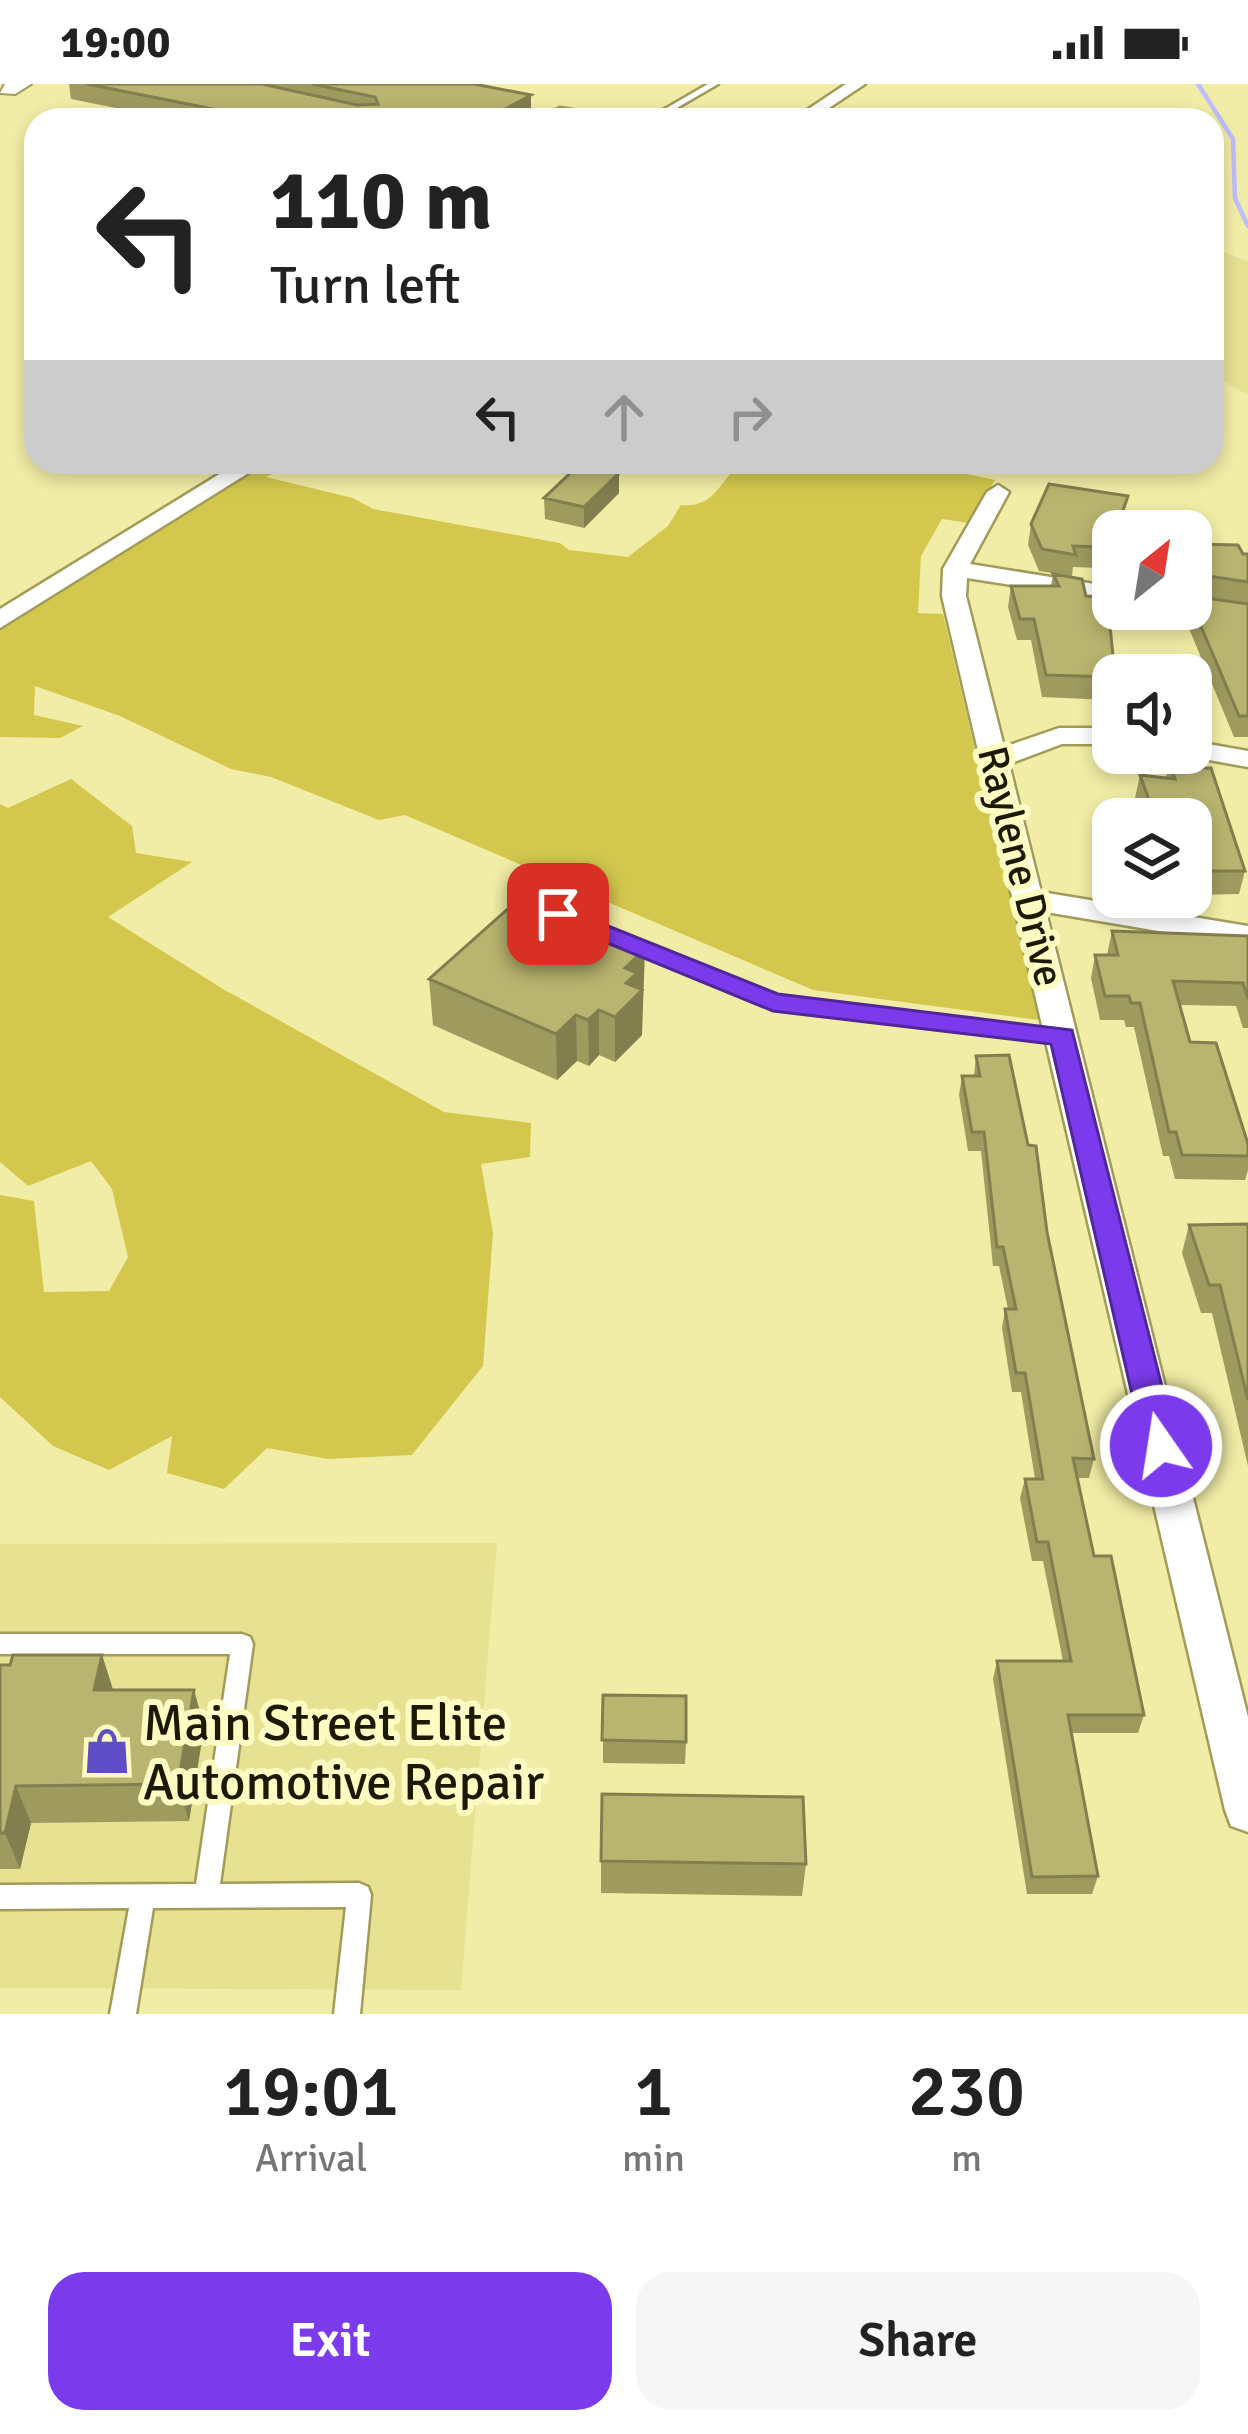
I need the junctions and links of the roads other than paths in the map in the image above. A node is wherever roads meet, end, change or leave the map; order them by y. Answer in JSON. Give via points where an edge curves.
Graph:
{"nodes":[{"id":1,"x":696,"y":84,"type":"edge"},
{"id":2,"x":856,"y":84,"type":"edge"},
{"id":3,"x":712,"y":85,"type":"edge"},
{"id":4,"x":671,"y":108,"type":"edge"},
{"id":5,"x":819,"y":108,"type":"edge"},
{"id":6,"x":236,"y":474,"type":"edge"},
{"id":7,"x":998,"y":492,"type":"dead end"},
{"id":8,"x":955,"y":569,"type":"junction"},
{"id":9,"x":1092,"y":591,"type":"edge"},
{"id":10,"x":0,"y":620,"type":"edge"},
{"id":11,"x":1092,"y":736,"type":"edge"},
{"id":12,"x":1212,"y":753,"type":"edge"},
{"id":13,"x":996,"y":759,"type":"junction"},
{"id":14,"x":1248,"y":759,"type":"edge"},
{"id":15,"x":1030,"y":900,"type":"junction"},
{"id":16,"x":1248,"y":936,"type":"edge"},
{"id":17,"x":618,"y":939,"type":"edge"},
{"id":18,"x":1063,"y":1036,"type":"junction"},
{"id":19,"x":0,"y":1644,"type":"edge"},
{"id":20,"x":1248,"y":1810,"type":"edge"},
{"id":21,"x":143,"y":1896,"type":"junction"},
{"id":22,"x":0,"y":1897,"type":"edge"},
{"id":23,"x":206,"y":1897,"type":"junction"},
{"id":24,"x":123,"y":2014,"type":"edge"},
{"id":25,"x":347,"y":2014,"type":"edge"}],
"edges":[{"from":1,"to":3,"type":"lane"},
{"from":2,"to":5,"type":"street"},
{"from":3,"to":4,"type":"lane"},
{"from":6,"to":10,"type":"street"},
{"from":7,"to":8,"type":"street"},
{"from":8,"to":9,"type":"street"},
{"from":8,"to":13,"type":"street","name":"Raylene Drive","via":[[954,596]]},
{"from":11,"to":13,"type":"street","via":[[1059,736]]},
{"from":12,"to":14,"type":"street"},
{"from":13,"to":15,"type":"street","name":"Raylene Drive"},
{"from":15,"to":16,"type":"street"},
{"from":15,"to":18,"type":"street","name":"Raylene Drive"},
{"from":17,"to":18,"type":"lane","via":[[773,1002]]},
{"from":18,"to":20,"type":"street","name":"Raylene Drive"},
{"from":19,"to":23,"type":"lane","via":[[242,1645]]},
{"from":21,"to":22,"type":"lane"},
{"from":21,"to":23,"type":"lane"},
{"from":21,"to":24,"type":"lane"},
{"from":23,"to":25,"type":"lane","via":[[359,1895]]}]}
